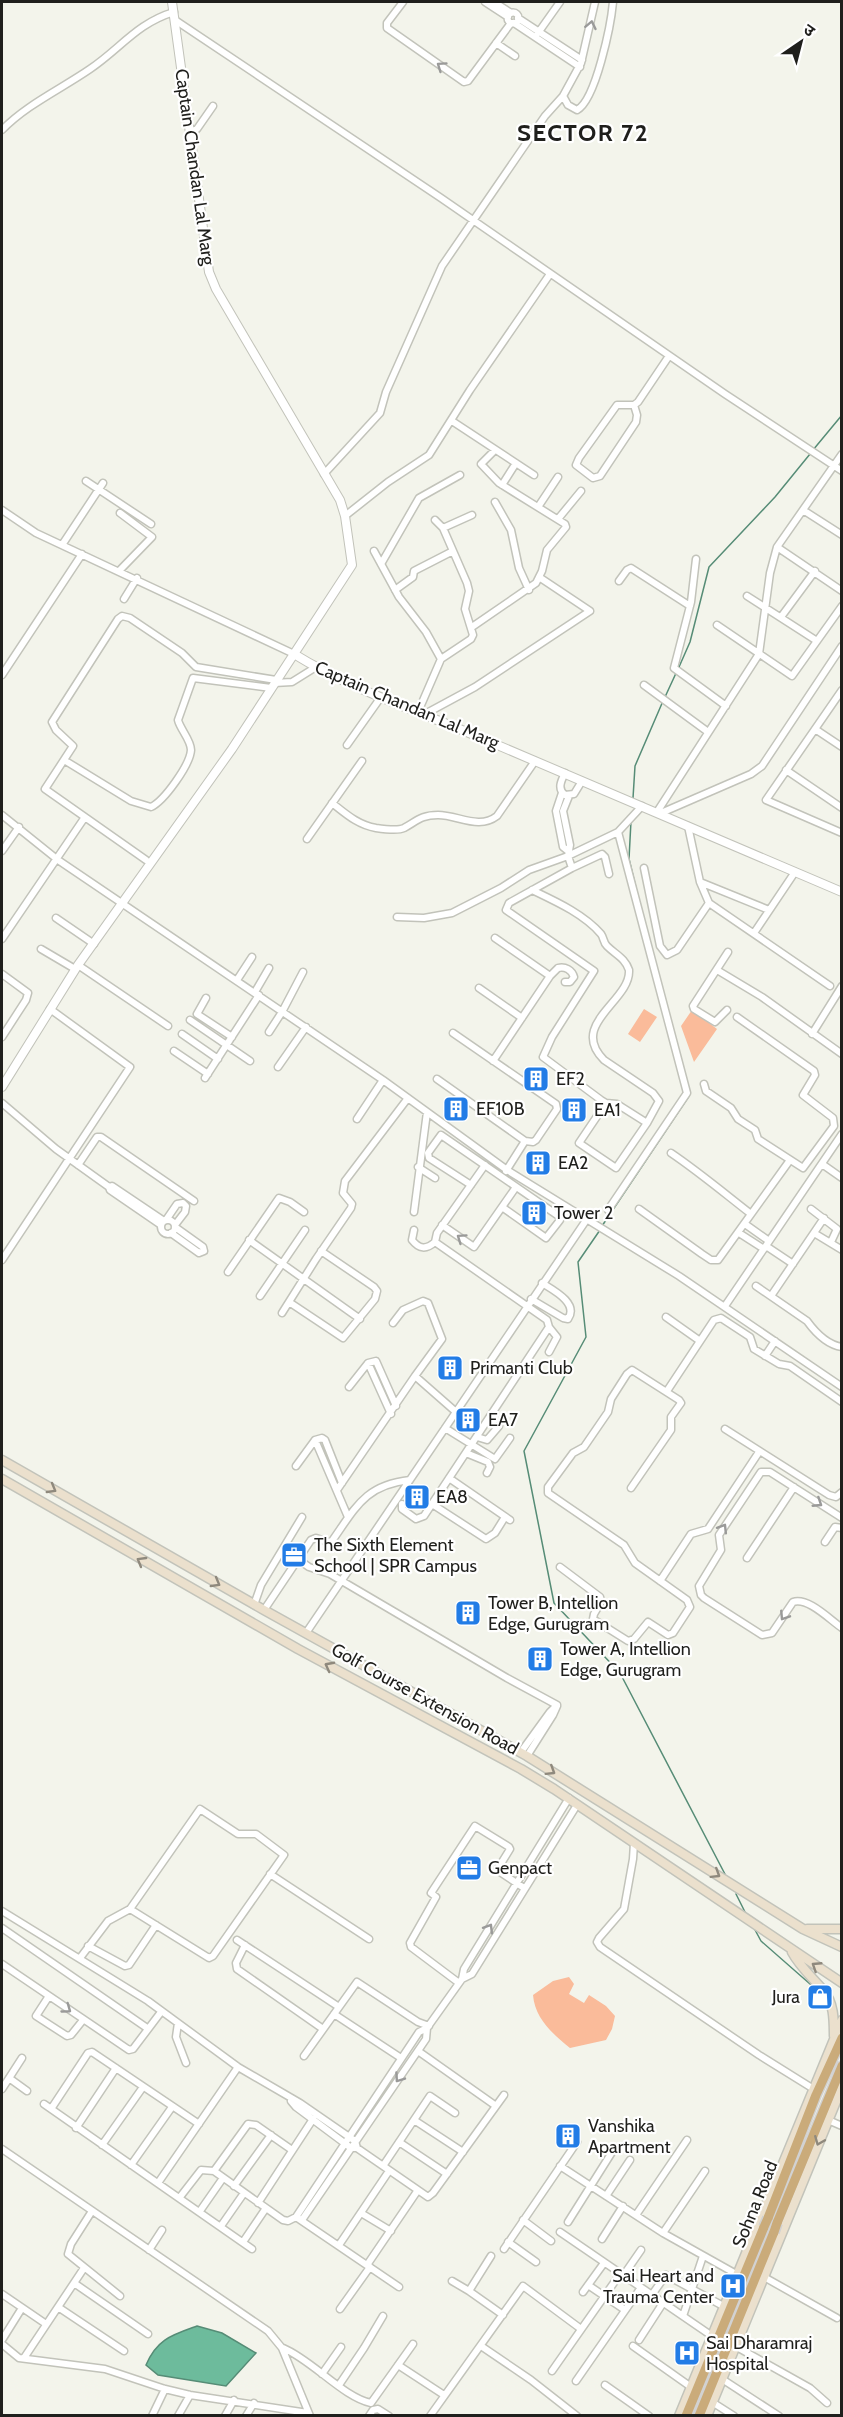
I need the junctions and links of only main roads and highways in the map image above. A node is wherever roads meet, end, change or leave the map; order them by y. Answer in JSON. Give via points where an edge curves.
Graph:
{"nodes":[{"id":1,"x":2,"y":1460,"type":"edge"},
{"id":2,"x":2,"y":1479,"type":"edge"},
{"id":3,"x":803,"y":1929,"type":"junction"},
{"id":4,"x":842,"y":1929,"type":"edge"},
{"id":5,"x":842,"y":1947,"type":"edge"},
{"id":6,"x":790,"y":1949,"type":"junction"},
{"id":7,"x":842,"y":1983,"type":"edge"},
{"id":8,"x":842,"y":2020,"type":"edge"},
{"id":9,"x":838,"y":2038,"type":"edge"},
{"id":10,"x":842,"y":2066,"type":"edge"},
{"id":11,"x":842,"y":2087,"type":"edge"},
{"id":12,"x":764,"y":2222,"type":"junction"},
{"id":13,"x":778,"y":2228,"type":"junction"},
{"id":14,"x":679,"y":2415,"type":"edge"},
{"id":15,"x":686,"y":2415,"type":"edge"},
{"id":16,"x":699,"y":2415,"type":"edge"},
{"id":17,"x":707,"y":2415,"type":"edge"}],
"edges":[{"from":1,"to":3,"type":"main road","name":"Golf Course Extension Road","one_way":true,"via":[[524,1754]]},
{"from":6,"to":2,"type":"main road","one_way":true,"via":[[521,1769],[226,1609]]},
{"from":3,"to":4,"type":"main road"},
{"from":3,"to":5,"type":"main road","name":"Golf Course Extension Road"},
{"from":7,"to":6,"type":"main road","one_way":true},
{"from":6,"to":9,"type":"main road","via":[[798,1964],[824,1991]]},
{"from":8,"to":9,"type":"main road"},
{"from":9,"to":12,"type":"highway","name":"Sohna Road"},
{"from":9,"to":12,"type":"main road","via":[[812,2088]]},
{"from":10,"to":13,"type":"highway","name":"Sohna Road"},
{"from":11,"to":13,"type":"main road","one_way":true},
{"from":12,"to":13,"type":"main road"},
{"from":12,"to":14,"type":"main road"},
{"from":12,"to":15,"type":"highway","name":"Sohna Road"},
{"from":13,"to":16,"type":"highway","name":"Sohna Road"},
{"from":13,"to":17,"type":"main road","via":[[764,2277]]}]}
